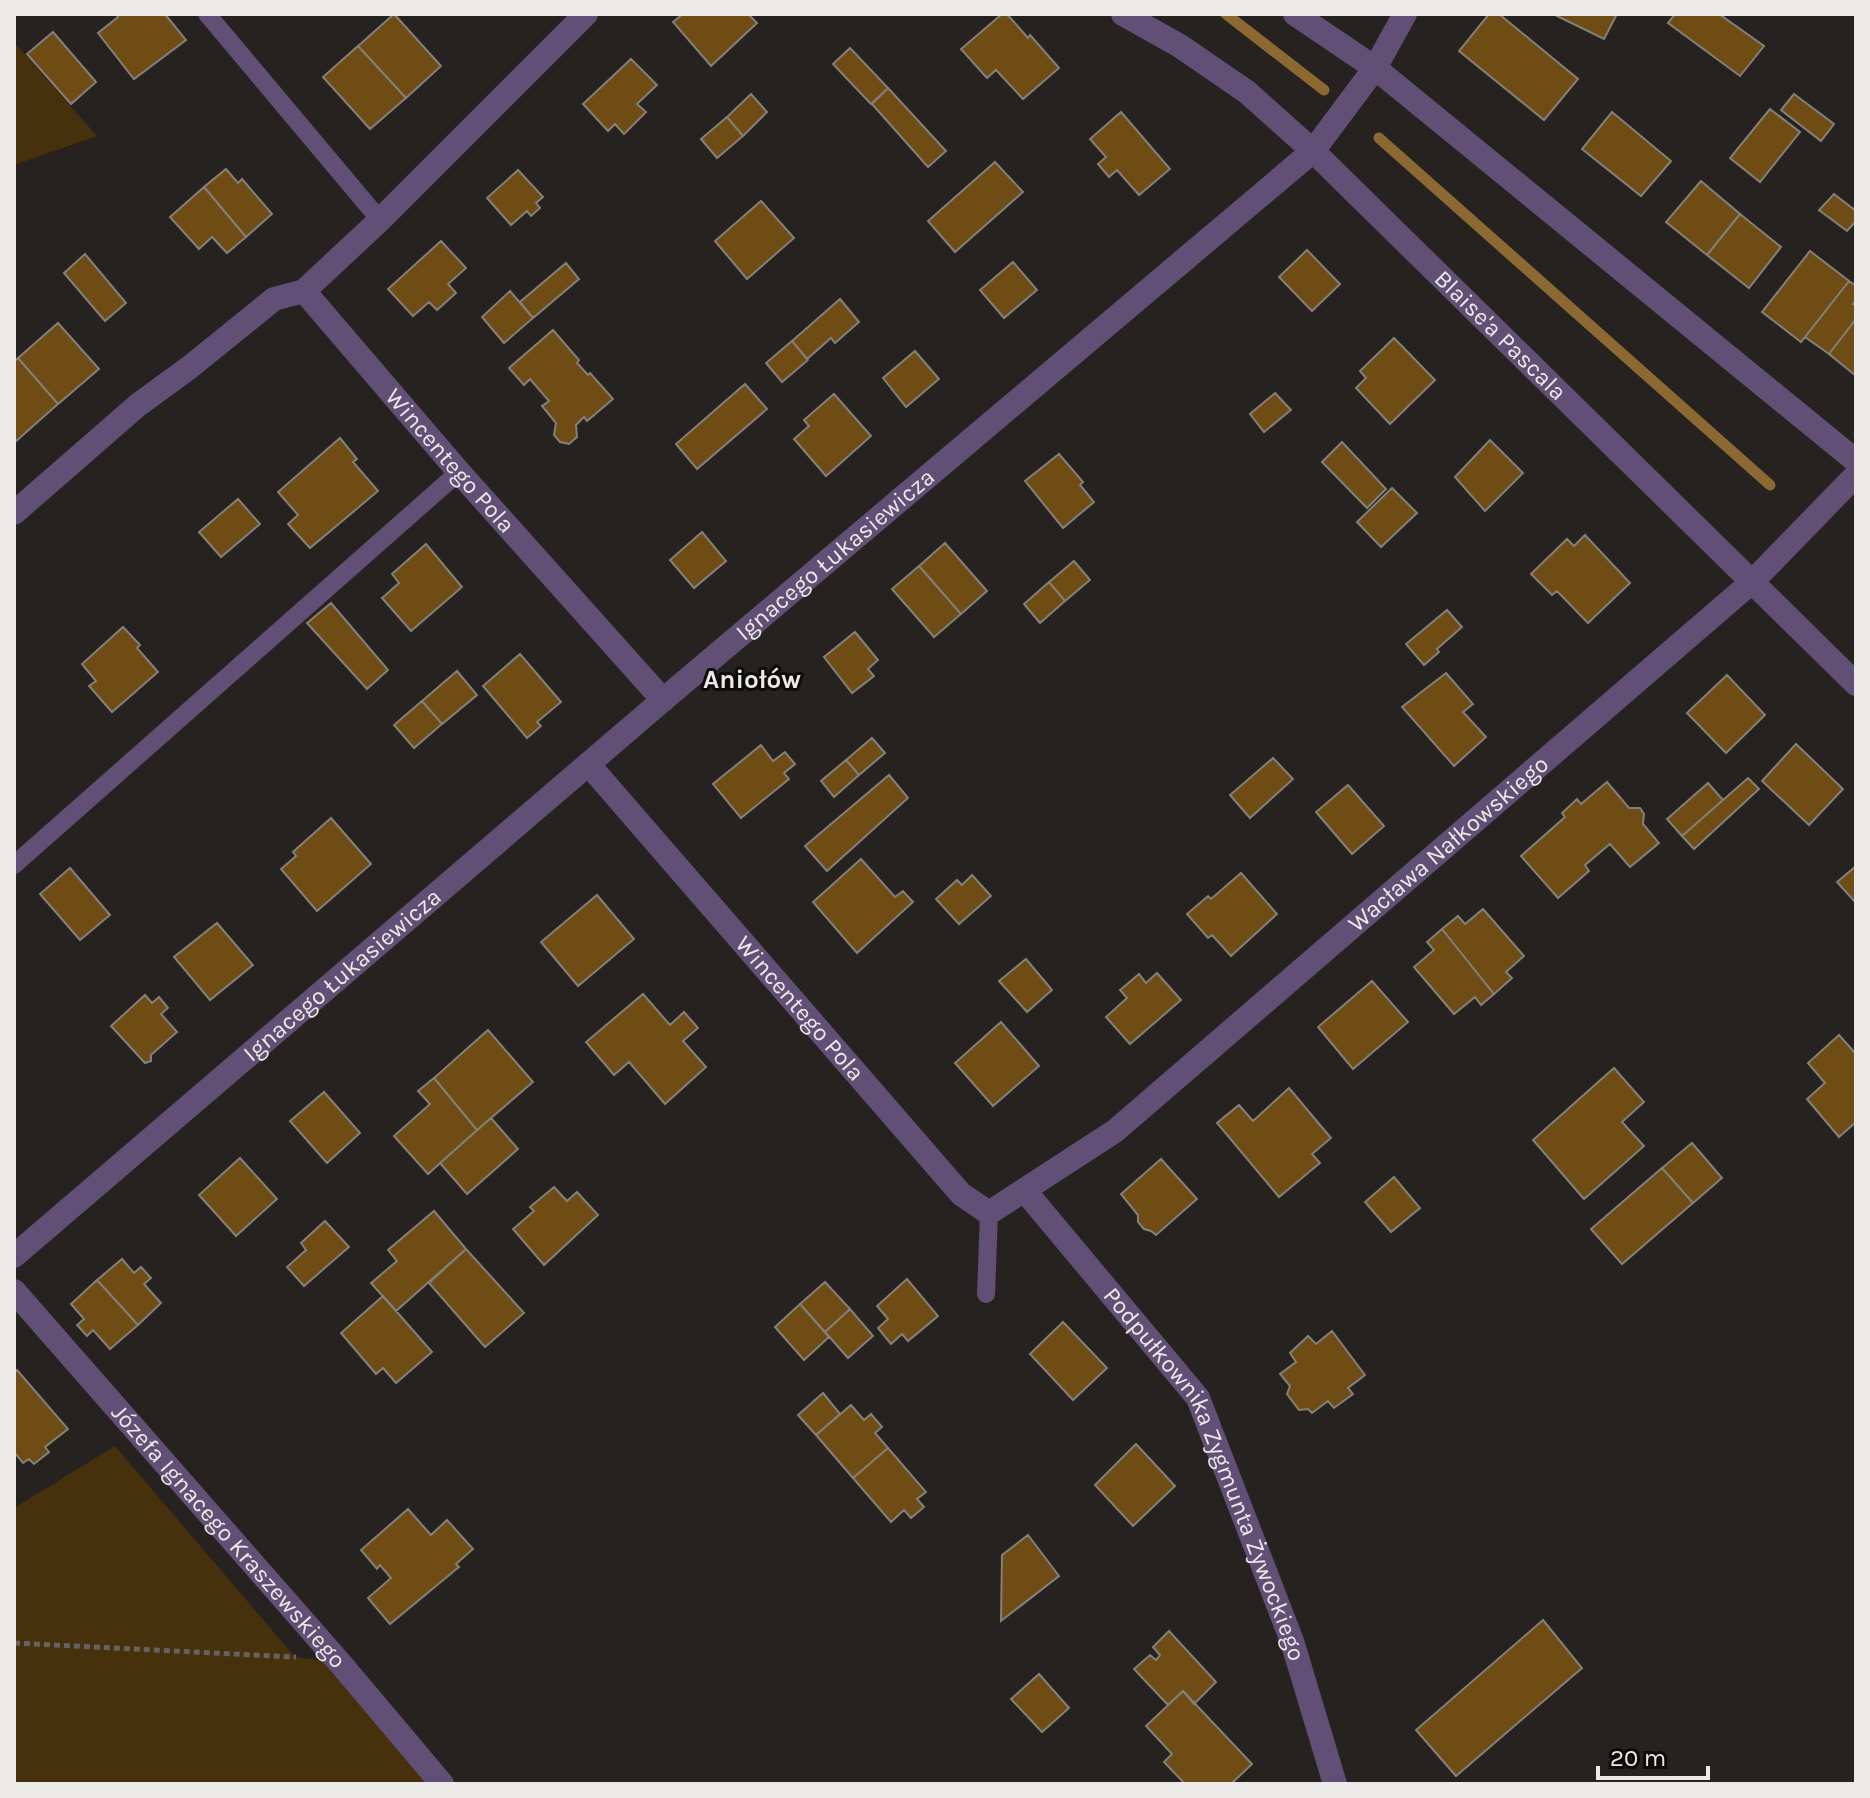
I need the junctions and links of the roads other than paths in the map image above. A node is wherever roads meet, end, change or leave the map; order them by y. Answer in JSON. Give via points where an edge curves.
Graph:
{"nodes":[{"id":1,"x":207,"y":14,"type":"edge"},
{"id":2,"x":586,"y":14,"type":"edge"},
{"id":3,"x":1123,"y":14,"type":"edge"},
{"id":4,"x":1295,"y":14,"type":"edge"},
{"id":5,"x":1405,"y":14,"type":"edge"},
{"id":6,"x":1375,"y":68,"type":"junction"},
{"id":7,"x":1313,"y":151,"type":"junction"},
{"id":8,"x":380,"y":220,"type":"junction"},
{"id":9,"x":304,"y":291,"type":"junction"},
{"id":10,"x":1856,"y":461,"type":"edge"},
{"id":11,"x":459,"y":472,"type":"junction"},
{"id":12,"x":1856,"y":475,"type":"edge"},
{"id":13,"x":14,"y":513,"type":"edge"},
{"id":14,"x":1753,"y":581,"type":"junction"},
{"id":15,"x":1856,"y":684,"type":"edge"},
{"id":16,"x":663,"y":700,"type":"junction"},
{"id":17,"x":589,"y":765,"type":"junction"},
{"id":18,"x":14,"y":865,"type":"edge"},
{"id":19,"x":1025,"y":1191,"type":"junction"},
{"id":20,"x":989,"y":1213,"type":"junction"},
{"id":21,"x":14,"y":1256,"type":"edge"},
{"id":22,"x":14,"y":1291,"type":"edge"},
{"id":23,"x":986,"y":1294,"type":"dead end"},
{"id":24,"x":442,"y":1784,"type":"edge"},
{"id":25,"x":1335,"y":1784,"type":"edge"}],
"edges":[{"from":1,"to":8,"type":"lane"},
{"from":2,"to":8,"type":"street"},
{"from":3,"to":7,"type":"street","name":"Blaise'a Pascala","via":[[1247,92]]},
{"from":4,"to":6,"type":"street"},
{"from":5,"to":6,"type":"street","name":"Ignacego Łukasiewicza"},
{"from":6,"to":7,"type":"street","name":"Ignacego Łukasiewicza"},
{"from":6,"to":10,"type":"street"},
{"from":7,"to":14,"type":"street","name":"Blaise'a Pascala"},
{"from":7,"to":16,"type":"street","name":"Ignacego Łukasiewicza"},
{"from":8,"to":9,"type":"street"},
{"from":9,"to":11,"type":"street","name":"Wincentego Pola"},
{"from":9,"to":13,"type":"street","via":[[274,299],[138,405]]},
{"from":11,"to":16,"type":"street","name":"Wincentego Pola"},
{"from":11,"to":18,"type":"lane"},
{"from":12,"to":14,"type":"street","name":"Wacława Nałkowskiego"},
{"from":14,"to":15,"type":"street","name":"Blaise'a Pascala"},
{"from":14,"to":19,"type":"street","name":"Wacława Nałkowskiego","via":[[1115,1131]]},
{"from":16,"to":17,"type":"street","name":"Ignacego Łukasiewicza"},
{"from":17,"to":20,"type":"street","name":"Wincentego Pola","via":[[961,1194]]},
{"from":17,"to":21,"type":"street","name":"Ignacego Łukasiewicza"},
{"from":19,"to":20,"type":"street"},
{"from":19,"to":25,"type":"street","name":"Podpułkownika Zygmunta Żywockiego","via":[[1198,1398],[1292,1641]]},
{"from":20,"to":23,"type":"lane"},
{"from":22,"to":24,"type":"street","name":"Józefa Ignacego Kraszewskiego"}]}
